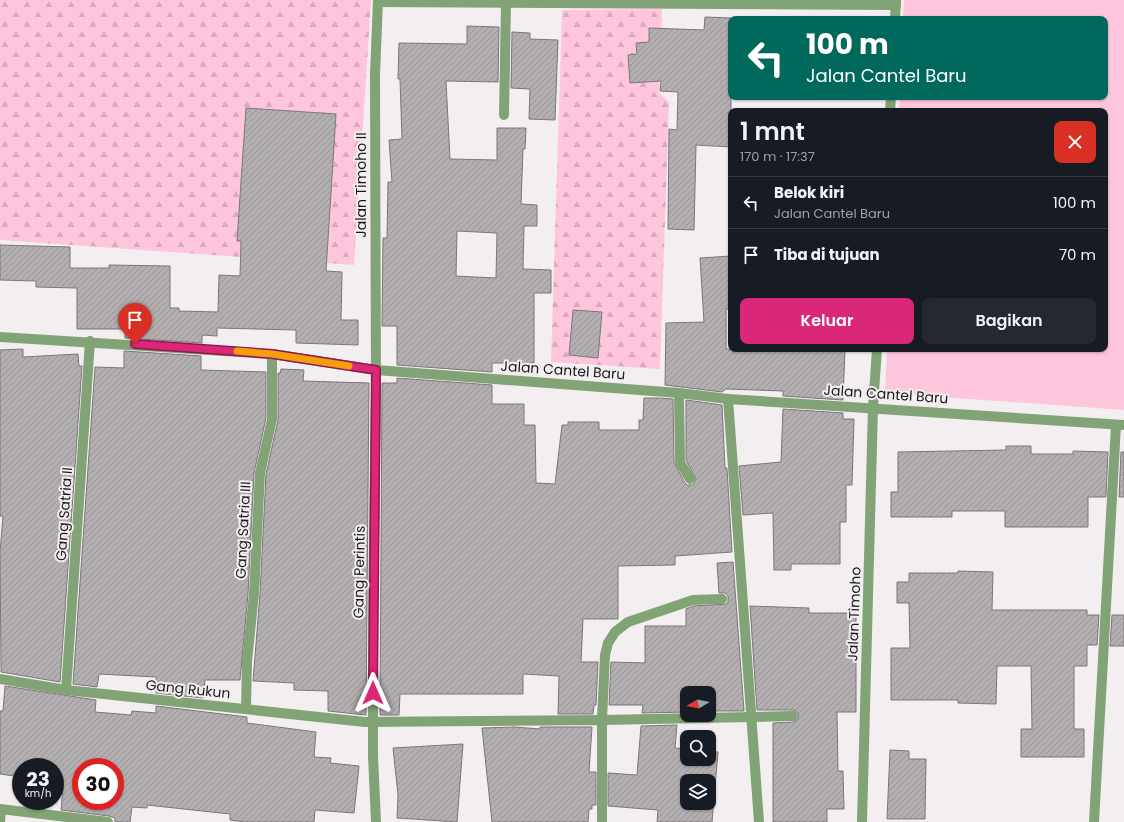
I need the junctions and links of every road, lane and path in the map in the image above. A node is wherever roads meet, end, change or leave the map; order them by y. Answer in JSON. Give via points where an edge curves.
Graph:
{"nodes":[{"id":1,"x":378,"y":1,"type":"edge"},
{"id":2,"x":896,"y":2,"type":"edge"},
{"id":3,"x":506,"y":3,"type":"junction"},
{"id":4,"x":895,"y":16,"type":"edge"},
{"id":5,"x":504,"y":115,"type":"dead end"},
{"id":6,"x":0,"y":337,"type":"edge"},
{"id":7,"x":90,"y":341,"type":"junction"},
{"id":8,"x":877,"y":352,"type":"edge"},
{"id":9,"x":272,"y":354,"type":"junction"},
{"id":10,"x":376,"y":370,"type":"junction"},
{"id":11,"x":679,"y":393,"type":"junction"},
{"id":12,"x":728,"y":399,"type":"junction"},
{"id":13,"x":873,"y":407,"type":"junction"},
{"id":14,"x":1120,"y":425,"type":"edge"},
{"id":15,"x":690,"y":478,"type":"dead end"},
{"id":16,"x":722,"y":599,"type":"dead end"},
{"id":17,"x":0,"y":679,"type":"edge"},
{"id":18,"x":66,"y":690,"type":"junction"},
{"id":19,"x":246,"y":709,"type":"junction"},
{"id":20,"x":793,"y":716,"type":"dead end"},
{"id":21,"x":752,"y":717,"type":"junction"},
{"id":22,"x":602,"y":720,"type":"junction"},
{"id":23,"x":373,"y":722,"type":"junction"},
{"id":24,"x":0,"y":809,"type":"edge"},
{"id":25,"x":0,"y":822,"type":"edge"},
{"id":26,"x":108,"y":822,"type":"edge"},
{"id":27,"x":376,"y":822,"type":"edge"},
{"id":28,"x":602,"y":822,"type":"edge"},
{"id":29,"x":759,"y":822,"type":"edge"},
{"id":30,"x":862,"y":822,"type":"edge"},
{"id":31,"x":1094,"y":822,"type":"edge"}],
"edges":[{"from":1,"to":3,"type":"street"},
{"from":1,"to":10,"type":"street","name":"Jalan Timoho II","via":[[375,75]]},
{"from":2,"to":3,"type":"street"},
{"from":2,"to":4,"type":"street"},
{"from":3,"to":5,"type":"street"},
{"from":6,"to":7,"type":"street","name":"Jalan Cantel Baru"},
{"from":7,"to":9,"type":"street","name":"Jalan Cantel Baru"},
{"from":7,"to":18,"type":"street","name":"Gang Satria II"},
{"from":8,"to":13,"type":"street","name":"Jalan Timoho"},
{"from":9,"to":10,"type":"street","name":"Jalan Cantel Baru"},
{"from":9,"to":19,"type":"street","name":"Gang Satria III","via":[[272,419],[260,474]]},
{"from":10,"to":11,"type":"street","name":"Jalan Cantel Baru"},
{"from":10,"to":23,"type":"street","name":"Gang Perintis"},
{"from":11,"to":12,"type":"street","name":"Jalan Cantel Baru"},
{"from":11,"to":15,"type":"street","via":[[680,462]]},
{"from":12,"to":13,"type":"street","name":"Jalan Cantel Baru"},
{"from":12,"to":21,"type":"street"},
{"from":13,"to":14,"type":"street","name":"Jalan Cantel Baru"},
{"from":13,"to":30,"type":"street","name":"Jalan Timoho"},
{"from":14,"to":31,"type":"street"},
{"from":16,"to":22,"type":"street","via":[[693,600],[628,622],[616,632],[608,643],[605,655]]},
{"from":17,"to":18,"type":"street","name":"Gang Rukun"},
{"from":18,"to":19,"type":"street","name":"Gang Rukun"},
{"from":19,"to":23,"type":"street","name":"Gang Rukun"},
{"from":20,"to":21,"type":"street","name":"Gang Rukun"},
{"from":21,"to":22,"type":"street","name":"Gang Rukun"},
{"from":21,"to":29,"type":"street"},
{"from":22,"to":23,"type":"street","name":"Gang Rukun"},
{"from":22,"to":28,"type":"street"},
{"from":23,"to":27,"type":"street","name":"Gang Perintis"},
{"from":24,"to":25,"type":"street"},
{"from":24,"to":26,"type":"street"}]}
